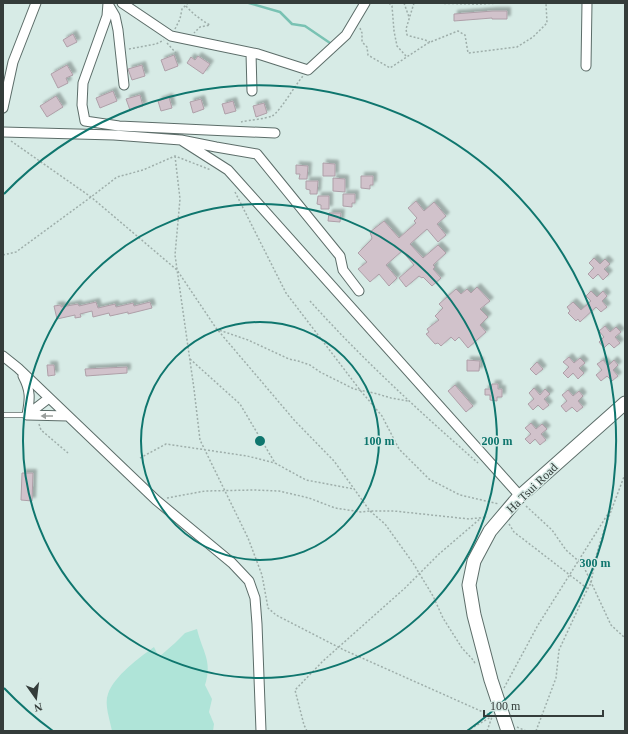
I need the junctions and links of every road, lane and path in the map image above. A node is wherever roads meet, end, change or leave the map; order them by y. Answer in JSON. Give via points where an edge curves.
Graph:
{"nodes":[{"id":1,"x":36,"y":3,"type":"edge"},
{"id":2,"x":108,"y":3,"type":"edge"},
{"id":3,"x":122,"y":3,"type":"edge"},
{"id":4,"x":188,"y":3,"type":"edge"},
{"id":5,"x":365,"y":3,"type":"edge"},
{"id":6,"x":389,"y":3,"type":"edge"},
{"id":7,"x":404,"y":3,"type":"edge"},
{"id":8,"x":414,"y":3,"type":"edge"},
{"id":9,"x":424,"y":3,"type":"edge"},
{"id":10,"x":435,"y":3,"type":"edge"},
{"id":11,"x":446,"y":3,"type":"edge"},
{"id":12,"x":504,"y":3,"type":"edge"},
{"id":13,"x":546,"y":3,"type":"edge"},
{"id":14,"x":587,"y":3,"type":"edge"},
{"id":15,"x":473,"y":4,"type":"edge"},
{"id":16,"x":186,"y":6,"type":"junction"},
{"id":17,"x":409,"y":17,"type":"junction"},
{"id":18,"x":356,"y":19,"type":"junction"},
{"id":19,"x":167,"y":38,"type":"junction"},
{"id":20,"x":189,"y":41,"type":"junction"},
{"id":21,"x":430,"y":42,"type":"junction"},
{"id":22,"x":121,"y":52,"type":"junction"},
{"id":23,"x":251,"y":53,"type":"junction"},
{"id":24,"x":407,"y":57,"type":"junction"},
{"id":25,"x":586,"y":66,"type":"dead end"},
{"id":26,"x":308,"y":70,"type":"junction"},
{"id":27,"x":124,"y":85,"type":"dead end"},
{"id":28,"x":252,"y":91,"type":"dead end"},
{"id":29,"x":3,"y":108,"type":"edge"},
{"id":30,"x":228,"y":131,"type":"junction"},
{"id":31,"x":275,"y":133,"type":"dead end"},
{"id":32,"x":6,"y":136,"type":"edge"},
{"id":33,"x":181,"y":140,"type":"junction"},
{"id":34,"x":175,"y":156,"type":"junction"},
{"id":35,"x":215,"y":171,"type":"dead end"},
{"id":36,"x":232,"y":188,"type":"dead end"},
{"id":37,"x":92,"y":197,"type":"junction"},
{"id":38,"x":3,"y":255,"type":"edge"},
{"id":39,"x":177,"y":270,"type":"junction"},
{"id":40,"x":359,"y":292,"type":"dead end"},
{"id":41,"x":310,"y":301,"type":"dead end"},
{"id":42,"x":216,"y":328,"type":"junction"},
{"id":43,"x":3,"y":356,"type":"edge"},
{"id":44,"x":190,"y":359,"type":"junction"},
{"id":45,"x":18,"y":368,"type":"junction"},
{"id":46,"x":360,"y":390,"type":"junction"},
{"id":47,"x":49,"y":398,"type":"junction"},
{"id":48,"x":410,"y":401,"type":"junction"},
{"id":49,"x":625,"y":403,"type":"edge"},
{"id":50,"x":5,"y":415,"type":"dead end"},
{"id":51,"x":27,"y":415,"type":"junction"},
{"id":52,"x":38,"y":416,"type":"junction"},
{"id":53,"x":68,"y":416,"type":"junction"},
{"id":54,"x":205,"y":450,"type":"junction"},
{"id":55,"x":68,"y":453,"type":"dead end"},
{"id":56,"x":140,"y":458,"type":"dead end"},
{"id":57,"x":275,"y":463,"type":"junction"},
{"id":58,"x":478,"y":463,"type":"dead end"},
{"id":59,"x":625,"y":474,"type":"edge"},
{"id":60,"x":355,"y":490,"type":"junction"},
{"id":61,"x":226,"y":491,"type":"junction"},
{"id":62,"x":156,"y":500,"type":"junction"},
{"id":63,"x":513,"y":504,"type":"junction"},
{"id":64,"x":613,"y":506,"type":"junction"},
{"id":65,"x":370,"y":511,"type":"junction"},
{"id":66,"x":480,"y":518,"type":"junction"},
{"id":67,"x":578,"y":560,"type":"junction"},
{"id":68,"x":419,"y":574,"type":"junction"},
{"id":69,"x":569,"y":574,"type":"junction"},
{"id":70,"x":591,"y":583,"type":"junction"},
{"id":71,"x":588,"y":588,"type":"junction"},
{"id":72,"x":625,"y":638,"type":"edge"},
{"id":73,"x":338,"y":648,"type":"junction"},
{"id":74,"x":476,"y":668,"type":"dead end"},
{"id":75,"x":498,"y":702,"type":"junction"},
{"id":76,"x":492,"y":716,"type":"junction"},
{"id":77,"x":261,"y":731,"type":"edge"},
{"id":78,"x":307,"y":731,"type":"edge"},
{"id":79,"x":487,"y":731,"type":"edge"},
{"id":80,"x":508,"y":731,"type":"edge"},
{"id":81,"x":536,"y":731,"type":"edge"}],
"edges":[{"from":1,"to":29,"type":"street","via":[[14,62]]},
{"from":2,"to":22,"type":"street","via":[[115,16]]},
{"from":2,"to":30,"type":"street","via":[[107,16],[83,83],[82,105],[85,122]]},
{"from":3,"to":19,"type":"street"},
{"from":4,"to":16,"type":"path"},
{"from":5,"to":18,"type":"street"},
{"from":6,"to":24,"type":"path","via":[[392,6],[397,46]]},
{"from":7,"to":17,"type":"path"},
{"from":8,"to":17,"type":"path"},
{"from":9,"to":10,"type":"path"},
{"from":10,"to":11,"type":"path"},
{"from":11,"to":15,"type":"path"},
{"from":12,"to":15,"type":"path"},
{"from":13,"to":21,"type":"path","via":[[547,23],[533,37],[517,47],[468,53],[465,35],[458,31]]},
{"from":14,"to":25,"type":"street"},
{"from":16,"to":19,"type":"path"},
{"from":16,"to":20,"type":"path","via":[[210,25],[200,27]]},
{"from":17,"to":21,"type":"path","via":[[407,35],[418,36]]},
{"from":18,"to":24,"type":"path","via":[[368,54],[390,68]]},
{"from":18,"to":26,"type":"street","via":[[346,35]]},
{"from":19,"to":20,"type":"street"},
{"from":19,"to":22,"type":"path","via":[[156,44]]},
{"from":20,"to":23,"type":"street"},
{"from":21,"to":24,"type":"path"},
{"from":22,"to":27,"type":"street"},
{"from":23,"to":26,"type":"street"},
{"from":23,"to":28,"type":"street"},
{"from":26,"to":30,"type":"path","via":[[281,108],[272,116],[236,124]]},
{"from":30,"to":31,"type":"street"},
{"from":32,"to":33,"type":"street","via":[[114,135]]},
{"from":32,"to":37,"type":"path"},
{"from":33,"to":40,"type":"street","via":[[257,154],[340,256],[343,270]]},
{"from":33,"to":63,"type":"street","via":[[228,170]]},
{"from":34,"to":35,"type":"path"},
{"from":34,"to":37,"type":"path","via":[[143,170],[117,177]]},
{"from":34,"to":39,"type":"path","via":[[180,199],[175,255]]},
{"from":36,"to":46,"type":"path","via":[[286,293]]},
{"from":37,"to":38,"type":"path","via":[[16,252]]},
{"from":37,"to":39,"type":"path"},
{"from":39,"to":42,"type":"path"},
{"from":39,"to":44,"type":"path"},
{"from":41,"to":48,"type":"path","via":[[363,357]]},
{"from":42,"to":46,"type":"path","via":[[289,360],[310,365],[331,378]]},
{"from":42,"to":60,"type":"path","via":[[334,461]]},
{"from":43,"to":45,"type":"street"},
{"from":44,"to":54,"type":"path","via":[[200,440]]},
{"from":44,"to":57,"type":"path","via":[[240,404]]},
{"from":45,"to":47,"type":"street"},
{"from":45,"to":51,"type":"street","via":[[29,386]]},
{"from":46,"to":48,"type":"path"},
{"from":46,"to":63,"type":"path","via":[[382,416],[399,449],[429,479],[460,495]]},
{"from":47,"to":51,"type":"street"},
{"from":47,"to":53,"type":"street"},
{"from":48,"to":58,"type":"path"},
{"from":49,"to":63,"type":"street","name":"Ha Tsui Road"},
{"from":50,"to":51,"type":"lane"},
{"from":51,"to":52,"type":"street"},
{"from":53,"to":52,"type":"street","one_way":true},
{"from":52,"to":55,"type":"path","via":[[41,430]]},
{"from":53,"to":62,"type":"street"},
{"from":54,"to":56,"type":"path","via":[[166,444]]},
{"from":54,"to":57,"type":"path"},
{"from":54,"to":61,"type":"path"},
{"from":57,"to":60,"type":"path","via":[[306,480]]},
{"from":59,"to":64,"type":"path"},
{"from":60,"to":65,"type":"path"},
{"from":61,"to":62,"type":"path","via":[[205,491]]},
{"from":61,"to":65,"type":"path","via":[[278,491],[309,498],[335,508]]},
{"from":61,"to":73,"type":"path","via":[[262,575],[268,608],[276,615]]},
{"from":62,"to":77,"type":"street","via":[[232,563],[249,581],[255,598]]},
{"from":63,"to":66,"type":"path"},
{"from":63,"to":67,"type":"path","via":[[552,530],[566,550]]},
{"from":63,"to":69,"type":"path","via":[[514,532]]},
{"from":63,"to":75,"type":"street","name":"Ha Tsui Road","via":[[490,531],[474,561],[469,585],[474,615]]},
{"from":64,"to":67,"type":"path"},
{"from":64,"to":70,"type":"path","via":[[596,556]]},
{"from":65,"to":66,"type":"path"},
{"from":65,"to":68,"type":"path","via":[[385,524]]},
{"from":66,"to":68,"type":"path"},
{"from":67,"to":69,"type":"path"},
{"from":67,"to":70,"type":"path"},
{"from":68,"to":73,"type":"path"},
{"from":68,"to":74,"type":"path","via":[[443,618],[462,648],[474,661]]},
{"from":69,"to":71,"type":"path"},
{"from":69,"to":75,"type":"path","via":[[538,625]]},
{"from":70,"to":71,"type":"path"},
{"from":70,"to":72,"type":"path","via":[[611,625]]},
{"from":71,"to":81,"type":"path","via":[[559,650],[556,678]]},
{"from":73,"to":76,"type":"path"},
{"from":73,"to":78,"type":"path","via":[[295,690]]},
{"from":75,"to":76,"type":"path"},
{"from":75,"to":80,"type":"street","name":"Ha Tsui Road"},
{"from":76,"to":79,"type":"path"}]}
